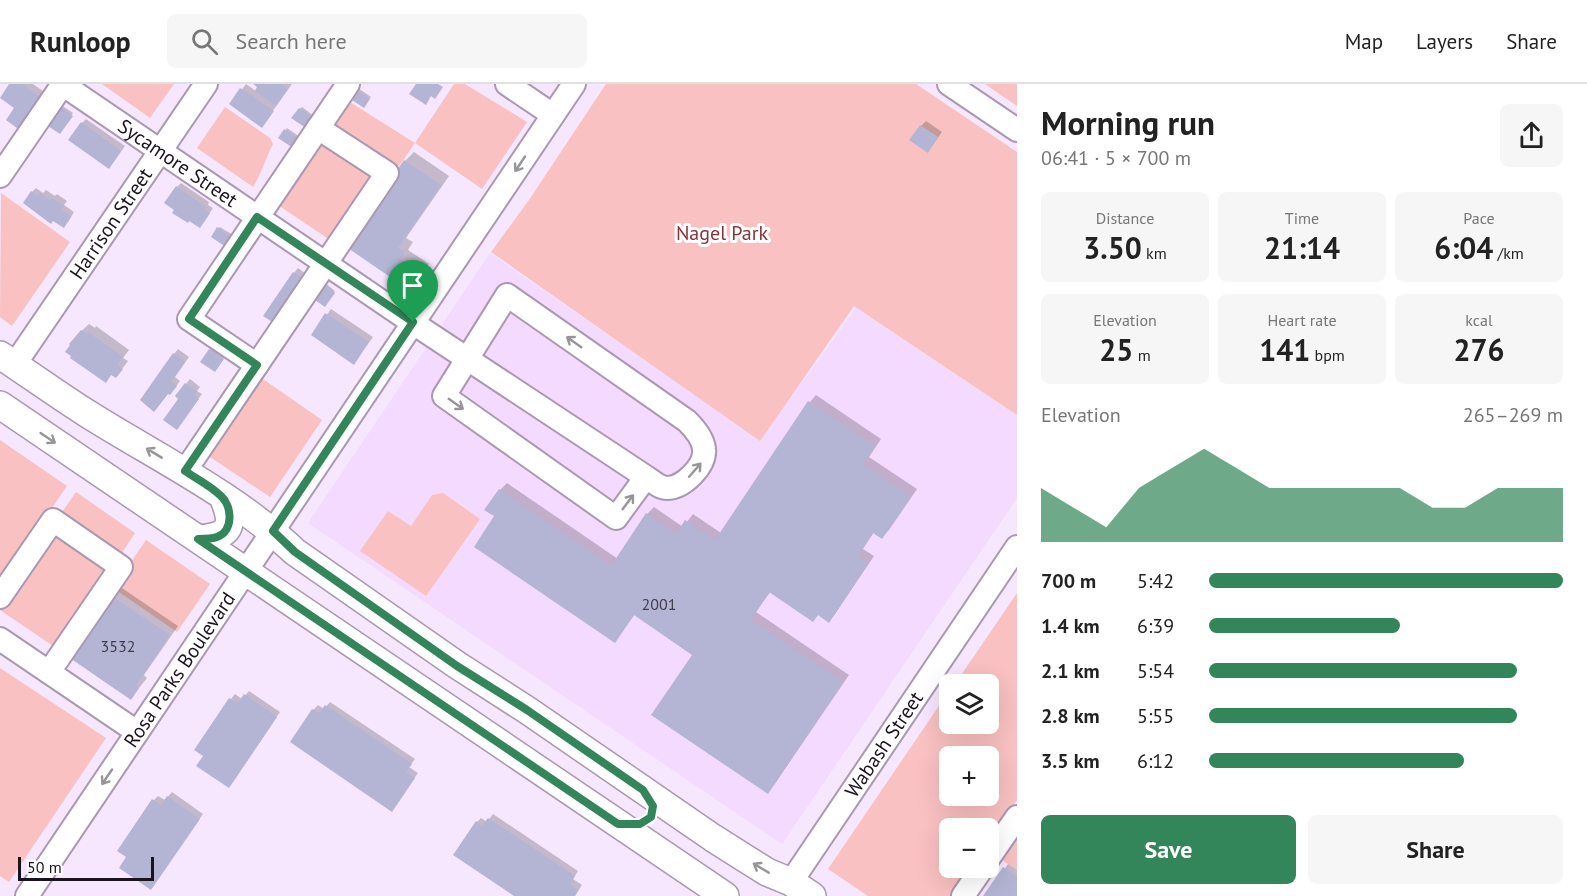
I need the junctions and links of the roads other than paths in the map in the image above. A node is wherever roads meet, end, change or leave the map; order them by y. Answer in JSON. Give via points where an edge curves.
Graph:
{"nodes":[{"id":1,"x":62,"y":84,"type":"edge"},
{"id":2,"x":206,"y":84,"type":"edge"},
{"id":3,"x":348,"y":84,"type":"edge"},
{"id":4,"x":507,"y":84,"type":"edge"},
{"id":5,"x":574,"y":84,"type":"edge"},
{"id":6,"x":949,"y":84,"type":"edge"},
{"id":7,"x":553,"y":115,"type":"junction"},
{"id":8,"x":318,"y":128,"type":"junction"},
{"id":9,"x":1017,"y":129,"type":"edge"},
{"id":10,"x":160,"y":151,"type":"junction"},
{"id":11,"x":0,"y":176,"type":"edge"},
{"id":12,"x":257,"y":217,"type":"junction"},
{"id":13,"x":326,"y":264,"type":"junction"},
{"id":14,"x":413,"y":322,"type":"junction"},
{"id":15,"x":467,"y":358,"type":"junction"},
{"id":16,"x":7,"y":360,"type":"edge"},
{"id":17,"x":257,"y":365,"type":"junction"},
{"id":18,"x":0,"y":405,"type":"edge"},
{"id":19,"x":185,"y":471,"type":"junction"},
{"id":20,"x":646,"y":477,"type":"junction"},
{"id":21,"x":223,"y":497,"type":"junction"},
{"id":22,"x":273,"y":531,"type":"junction"},
{"id":23,"x":198,"y":539,"type":"junction"},
{"id":24,"x":1017,"y":546,"type":"edge"},
{"id":25,"x":246,"y":572,"type":"junction"},
{"id":26,"x":0,"y":597,"type":"edge"},
{"id":27,"x":0,"y":639,"type":"edge"},
{"id":28,"x":49,"y":672,"type":"junction"},
{"id":29,"x":137,"y":732,"type":"junction"},
{"id":30,"x":643,"y":790,"type":"junction"},
{"id":31,"x":1017,"y":817,"type":"edge"},
{"id":32,"x":618,"y":824,"type":"junction"},
{"id":33,"x":713,"y":838,"type":"junction"},
{"id":34,"x":999,"y":843,"type":"edge"},
{"id":35,"x":689,"y":872,"type":"junction"},
{"id":36,"x":975,"y":878,"type":"edge"},
{"id":37,"x":801,"y":889,"type":"edge"},
{"id":38,"x":27,"y":896,"type":"edge"},
{"id":39,"x":725,"y":896,"type":"edge"},
{"id":40,"x":963,"y":896,"type":"edge"}],
"edges":[{"from":1,"to":10,"type":"street","name":"Sycamore Street"},
{"from":1,"to":11,"type":"street"},
{"from":2,"to":10,"type":"street","name":"Harrison Street"},
{"from":3,"to":8,"type":"street"},
{"from":4,"to":7,"type":"street"},
{"from":5,"to":7,"type":"street","name":"Rosa Parks Boulevard"},
{"from":6,"to":9,"type":"street"},
{"from":7,"to":14,"type":"street","name":"Rosa Parks Boulevard","one_way":true},
{"from":8,"to":12,"type":"street"},
{"from":8,"to":13,"type":"street","via":[[387,174]]},
{"from":10,"to":12,"type":"street","name":"Sycamore Street"},
{"from":10,"to":16,"type":"street","name":"Harrison Street"},
{"from":12,"to":13,"type":"street","name":"Sycamore Street"},
{"from":12,"to":17,"type":"street","via":[[189,319]]},
{"from":13,"to":14,"type":"street","name":"Sycamore Street"},
{"from":13,"to":17,"type":"street"},
{"from":14,"to":15,"type":"street","name":"Sycamore Street"},
{"from":14,"to":22,"type":"street","name":"Rosa Parks Boulevard"},
{"from":15,"to":20,"type":"street","name":"Sycamore Street"},
{"from":15,"to":20,"type":"street","one_way":true,"via":[[444,396],[616,518]]},
{"from":20,"to":15,"type":"street","name":"Sycamore Street","one_way":true,"via":[[664,488],[677,486],[690,476],[702,462],[704,449],[698,433],[687,421],[507,296]]},
{"from":19,"to":16,"type":"main road","one_way":true,"via":[[87,414]]},
{"from":17,"to":19,"type":"street"},
{"from":18,"to":23,"type":"main road","one_way":true},
{"from":19,"to":21,"type":"main road"},
{"from":21,"to":22,"type":"main road"},
{"from":21,"to":23,"type":"main road","via":[[230,516],[227,529],[218,537]]},
{"from":22,"to":25,"type":"street","name":"Rosa Parks Boulevard"},
{"from":22,"to":30,"type":"main road","via":[[295,552],[457,666]]},
{"from":23,"to":25,"type":"main road"},
{"from":24,"to":37,"type":"street","name":"Wabash Street"},
{"from":25,"to":29,"type":"street","name":"Rosa Parks Boulevard"},
{"from":25,"to":32,"type":"main road"},
{"from":26,"to":28,"type":"street","via":[[53,520],[121,567]]},
{"from":27,"to":28,"type":"street"},
{"from":28,"to":29,"type":"street"},
{"from":29,"to":38,"type":"street","name":"Rosa Parks Boulevard","one_way":true},
{"from":30,"to":32,"type":"main road","via":[[653,806],[651,817],[640,824]]},
{"from":30,"to":33,"type":"main road"},
{"from":31,"to":34,"type":"street"},
{"from":32,"to":35,"type":"main road"},
{"from":33,"to":35,"type":"main road","via":[[697,837],[688,845]]},
{"from":37,"to":33,"type":"main road","one_way":true},
{"from":35,"to":39,"type":"main road"},
{"from":36,"to":40,"type":"street"}]}
